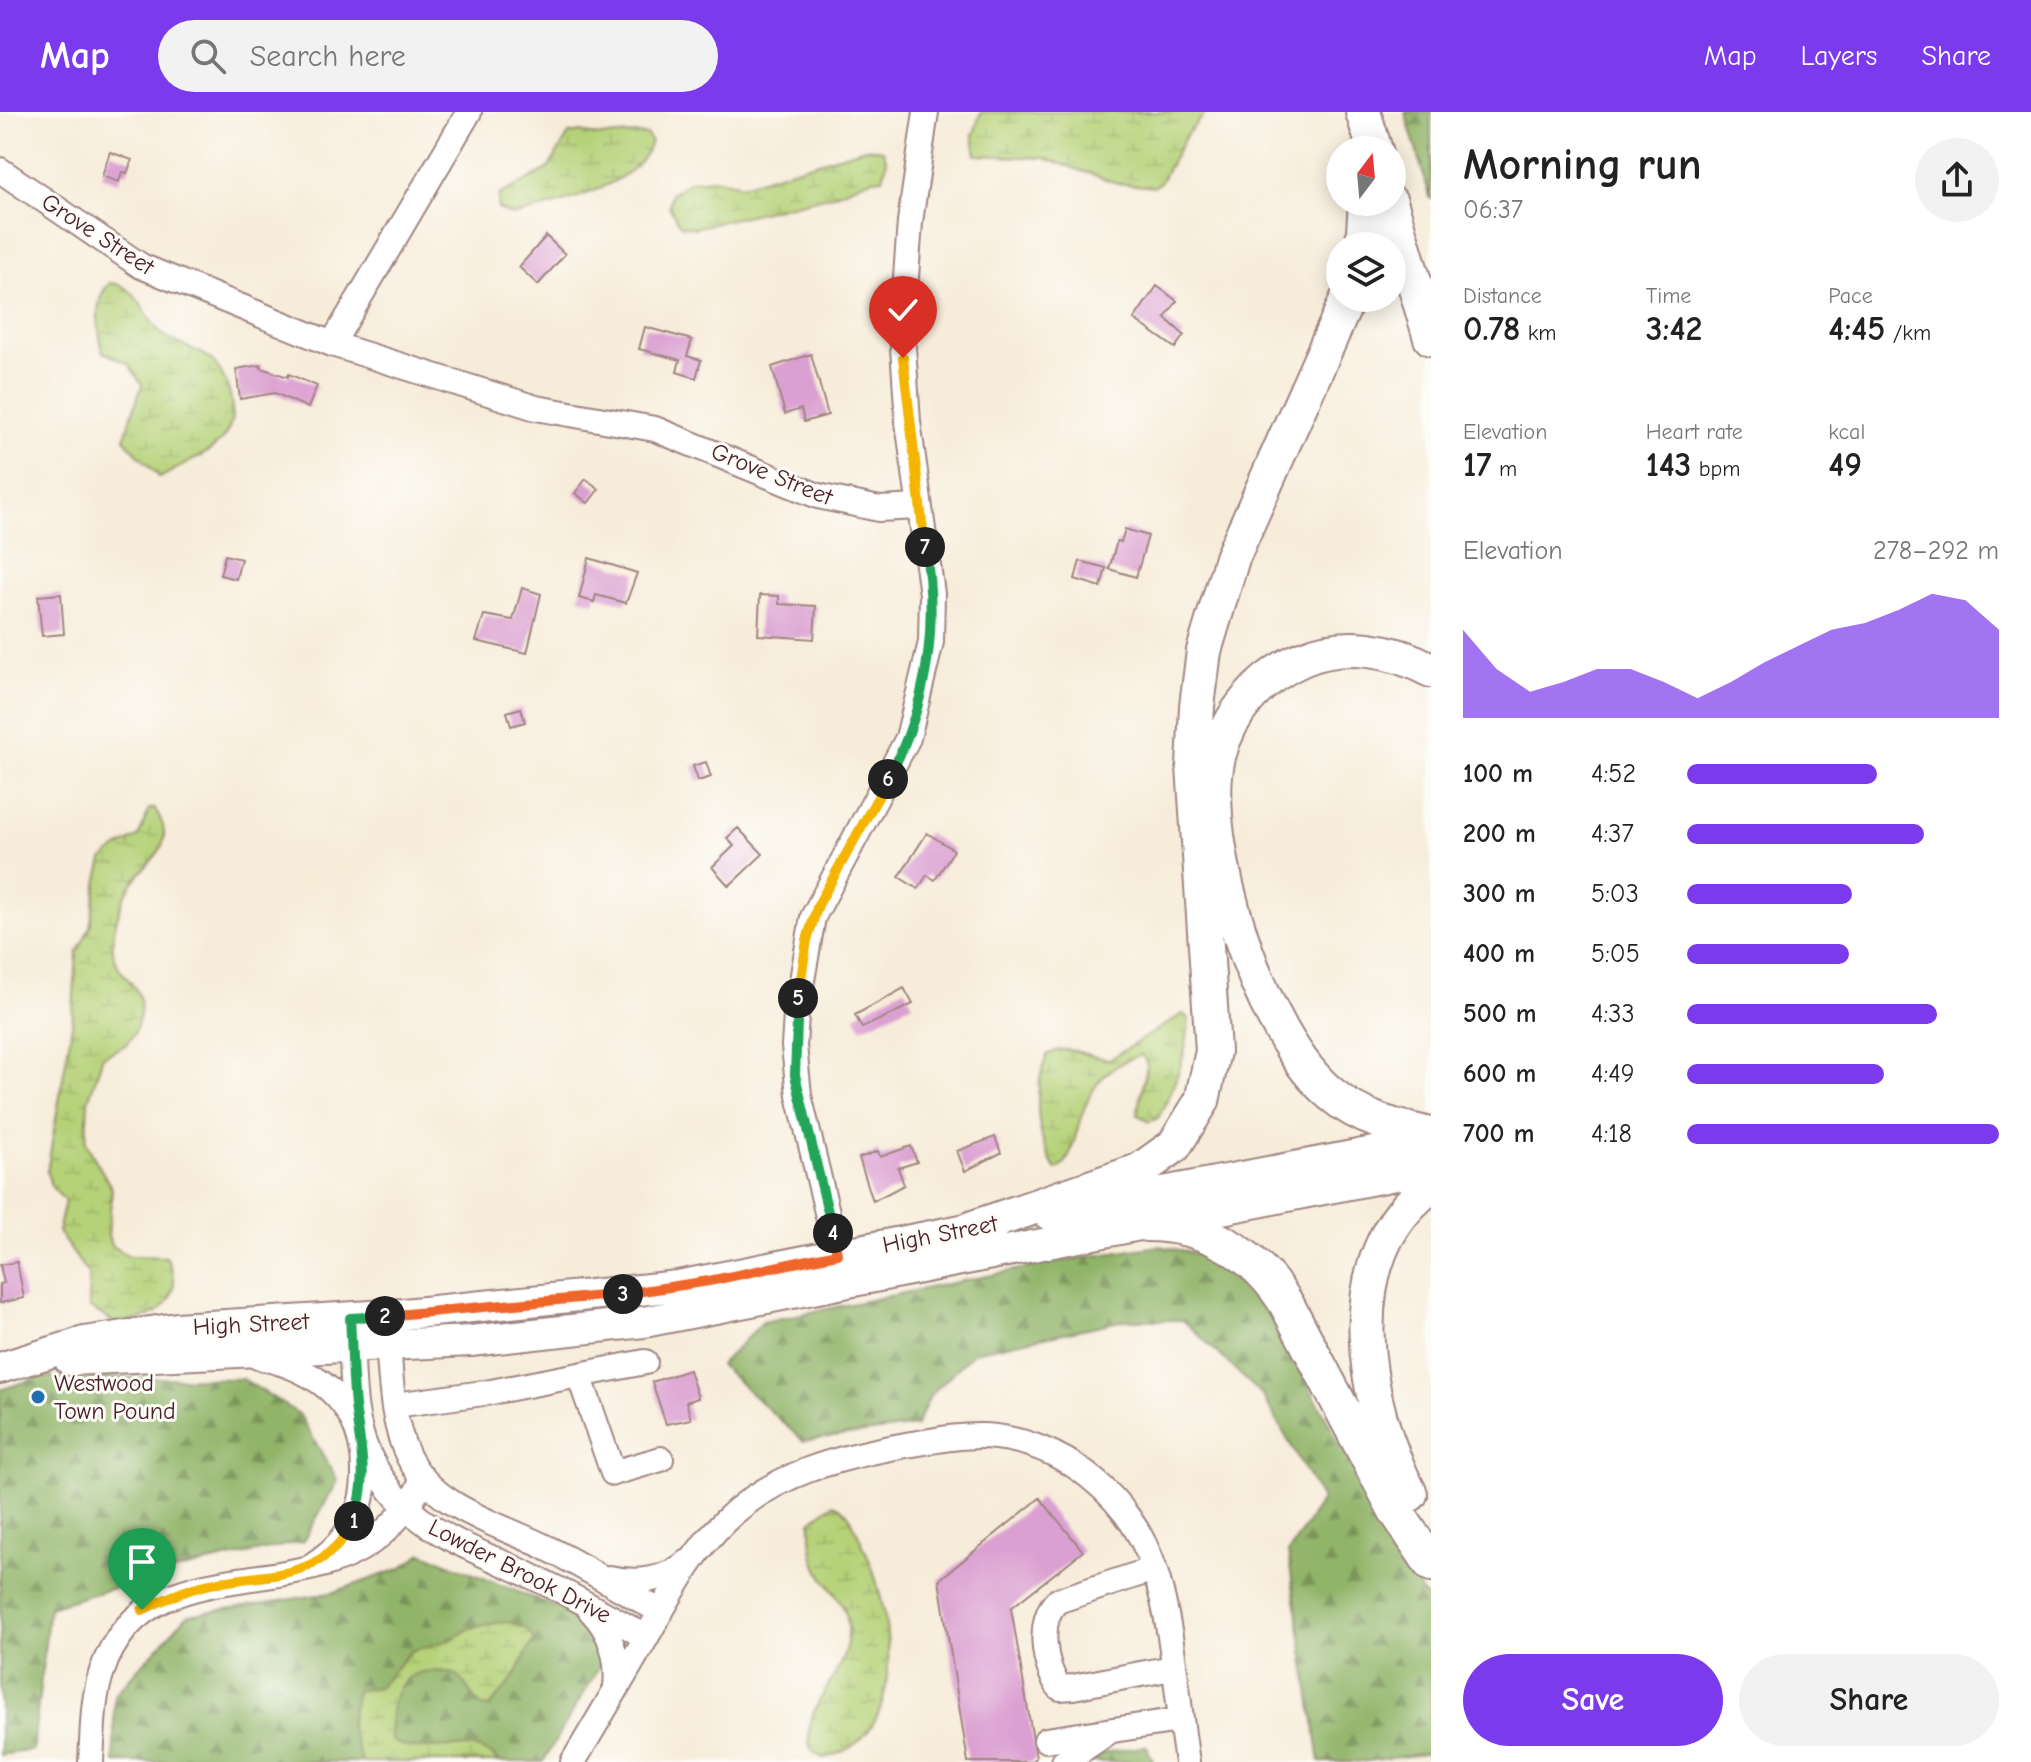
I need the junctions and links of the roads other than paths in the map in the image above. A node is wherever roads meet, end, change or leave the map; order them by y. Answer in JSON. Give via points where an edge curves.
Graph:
{"nodes":[{"id":1,"x":469,"y":112,"type":"edge"},
{"id":2,"x":926,"y":112,"type":"edge"},
{"id":3,"x":0,"y":170,"type":"edge"},
{"id":4,"x":1394,"y":216,"type":"edge"},
{"id":5,"x":1342,"y":312,"type":"edge"},
{"id":6,"x":1431,"y":338,"type":"edge"},
{"id":7,"x":332,"y":344,"type":"junction"},
{"id":8,"x":918,"y":507,"type":"junction"},
{"id":9,"x":1431,"y":670,"type":"edge"},
{"id":10,"x":1431,"y":1138,"type":"edge"},
{"id":11,"x":1431,"y":1168,"type":"edge"},
{"id":12,"x":1431,"y":1186,"type":"edge"},
{"id":13,"x":1146,"y":1224,"type":"junction"},
{"id":14,"x":973,"y":1228,"type":"junction"},
{"id":15,"x":837,"y":1254,"type":"junction"},
{"id":16,"x":386,"y":1316,"type":"junction"},
{"id":17,"x":351,"y":1333,"type":"junction"},
{"id":18,"x":389,"y":1346,"type":"junction"},
{"id":19,"x":226,"y":1353,"type":"junction"},
{"id":20,"x":645,"y":1362,"type":"dead end"},
{"id":21,"x":10,"y":1365,"type":"edge"},
{"id":22,"x":579,"y":1375,"type":"junction"},
{"id":23,"x":395,"y":1405,"type":"junction"},
{"id":24,"x":362,"y":1438,"type":"junction"},
{"id":25,"x":661,"y":1459,"type":"dead end"},
{"id":26,"x":422,"y":1478,"type":"junction"},
{"id":27,"x":406,"y":1509,"type":"junction"},
{"id":28,"x":1431,"y":1529,"type":"edge"},
{"id":29,"x":693,"y":1558,"type":"junction"},
{"id":30,"x":1431,"y":1564,"type":"edge"},
{"id":31,"x":1154,"y":1569,"type":"junction"},
{"id":32,"x":294,"y":1573,"type":"junction"},
{"id":33,"x":594,"y":1573,"type":"junction"},
{"id":34,"x":577,"y":1599,"type":"junction"},
{"id":35,"x":661,"y":1612,"type":"junction"},
{"id":36,"x":646,"y":1637,"type":"junction"},
{"id":37,"x":1172,"y":1668,"type":"junction"},
{"id":38,"x":616,"y":1689,"type":"junction"},
{"id":39,"x":1180,"y":1720,"type":"junction"},
{"id":40,"x":1112,"y":1730,"type":"junction"},
{"id":41,"x":1046,"y":1740,"type":"dead end"},
{"id":42,"x":91,"y":1762,"type":"edge"},
{"id":43,"x":573,"y":1762,"type":"edge"},
{"id":44,"x":1064,"y":1762,"type":"edge"},
{"id":45,"x":1187,"y":1762,"type":"edge"}],
"edges":[{"from":1,"to":7,"type":"street"},
{"from":2,"to":8,"type":"street","via":[[902,332]]},
{"from":3,"to":7,"type":"street","name":"Grove Street","via":[[141,266]]},
{"from":4,"to":6,"type":"highway"},
{"from":5,"to":14,"type":"highway","via":[[1232,558],[1204,651],[1194,776],[1213,1051],[1202,1101],[1174,1146],[1139,1171]]},
{"from":7,"to":8,"type":"street","name":"Grove Street","via":[[536,408],[655,429],[818,496],[879,509]]},
{"from":8,"to":15,"type":"street","via":[[933,630],[921,696],[896,764],[818,905],[796,1015],[799,1095]]},
{"from":9,"to":10,"type":"highway","via":[[1394,655],[1358,649],[1320,653],[1282,669],[1254,692],[1229,726],[1215,793],[1221,854],[1238,926],[1291,1047],[1316,1081],[1349,1107]]},
{"from":10,"to":14,"type":"main road","name":"High Street"},
{"from":11,"to":13,"type":"main road","name":"High Street"},
{"from":12,"to":28,"type":"highway","via":[[1410,1203],[1380,1245],[1367,1317],[1383,1428],[1408,1490]]},
{"from":13,"to":18,"type":"main road","name":"High Street","via":[[665,1319]]},
{"from":13,"to":30,"type":"highway","via":[[1208,1235],[1263,1271],[1287,1305],[1403,1524]]},
{"from":14,"to":15,"type":"main road","name":"High Street"},
{"from":15,"to":16,"type":"main road","name":"High Street","via":[[655,1289]]},
{"from":16,"to":17,"type":"main road","name":"High Street"},
{"from":16,"to":18,"type":"street","name":"Lowder Brook Drive"},
{"from":17,"to":18,"type":"main road","name":"High Street"},
{"from":17,"to":19,"type":"main road","name":"High Street"},
{"from":17,"to":21,"type":"main road","name":"High Street","via":[[154,1331],[84,1342]]},
{"from":17,"to":24,"type":"street","name":"Lowder Brook Drive"},
{"from":18,"to":23,"type":"street","name":"Lowder Brook Drive"},
{"from":19,"to":21,"type":"main road","name":"High Street"},
{"from":19,"to":24,"type":"street","via":[[274,1360],[308,1373],[340,1401]]},
{"from":20,"to":22,"type":"street"},
{"from":22,"to":23,"type":"street"},
{"from":22,"to":25,"type":"street","via":[[613,1473]]},
{"from":23,"to":26,"type":"street","name":"Lowder Brook Drive","via":[[403,1445]]},
{"from":24,"to":27,"type":"street","name":"Lowder Brook Drive","via":[[381,1477]]},
{"from":24,"to":32,"type":"street","via":[[363,1488],[354,1520],[334,1549]]},
{"from":26,"to":27,"type":"street"},
{"from":26,"to":33,"type":"street","name":"Lowder Brook Drive","via":[[456,1506]]},
{"from":27,"to":32,"type":"street","via":[[354,1555]]},
{"from":27,"to":34,"type":"street","name":"Lowder Brook Drive","via":[[457,1544]]},
{"from":29,"to":31,"type":"street","via":[[747,1503],[808,1469],[864,1452],[986,1436],[1047,1452],[1096,1481],[1131,1521]]},
{"from":29,"to":33,"type":"street","via":[[675,1572],[645,1581]]},
{"from":29,"to":35,"type":"street"},
{"from":31,"to":37,"type":"street"},
{"from":31,"to":37,"type":"street","via":[[1057,1601],[1046,1611],[1052,1678],[1060,1688],[1073,1687]]},
{"from":32,"to":42,"type":"street","via":[[204,1585],[142,1610],[103,1668]]},
{"from":33,"to":35,"type":"street","name":"Lowder Brook Drive"},
{"from":34,"to":36,"type":"street","name":"Lowder Brook Drive"},
{"from":34,"to":38,"type":"street","via":[[609,1636]]},
{"from":35,"to":36,"type":"street"},
{"from":36,"to":38,"type":"street"},
{"from":37,"to":39,"type":"street"},
{"from":38,"to":43,"type":"street"},
{"from":39,"to":40,"type":"street"},
{"from":39,"to":45,"type":"street"},
{"from":40,"to":41,"type":"street"},
{"from":40,"to":44,"type":"street"}]}
